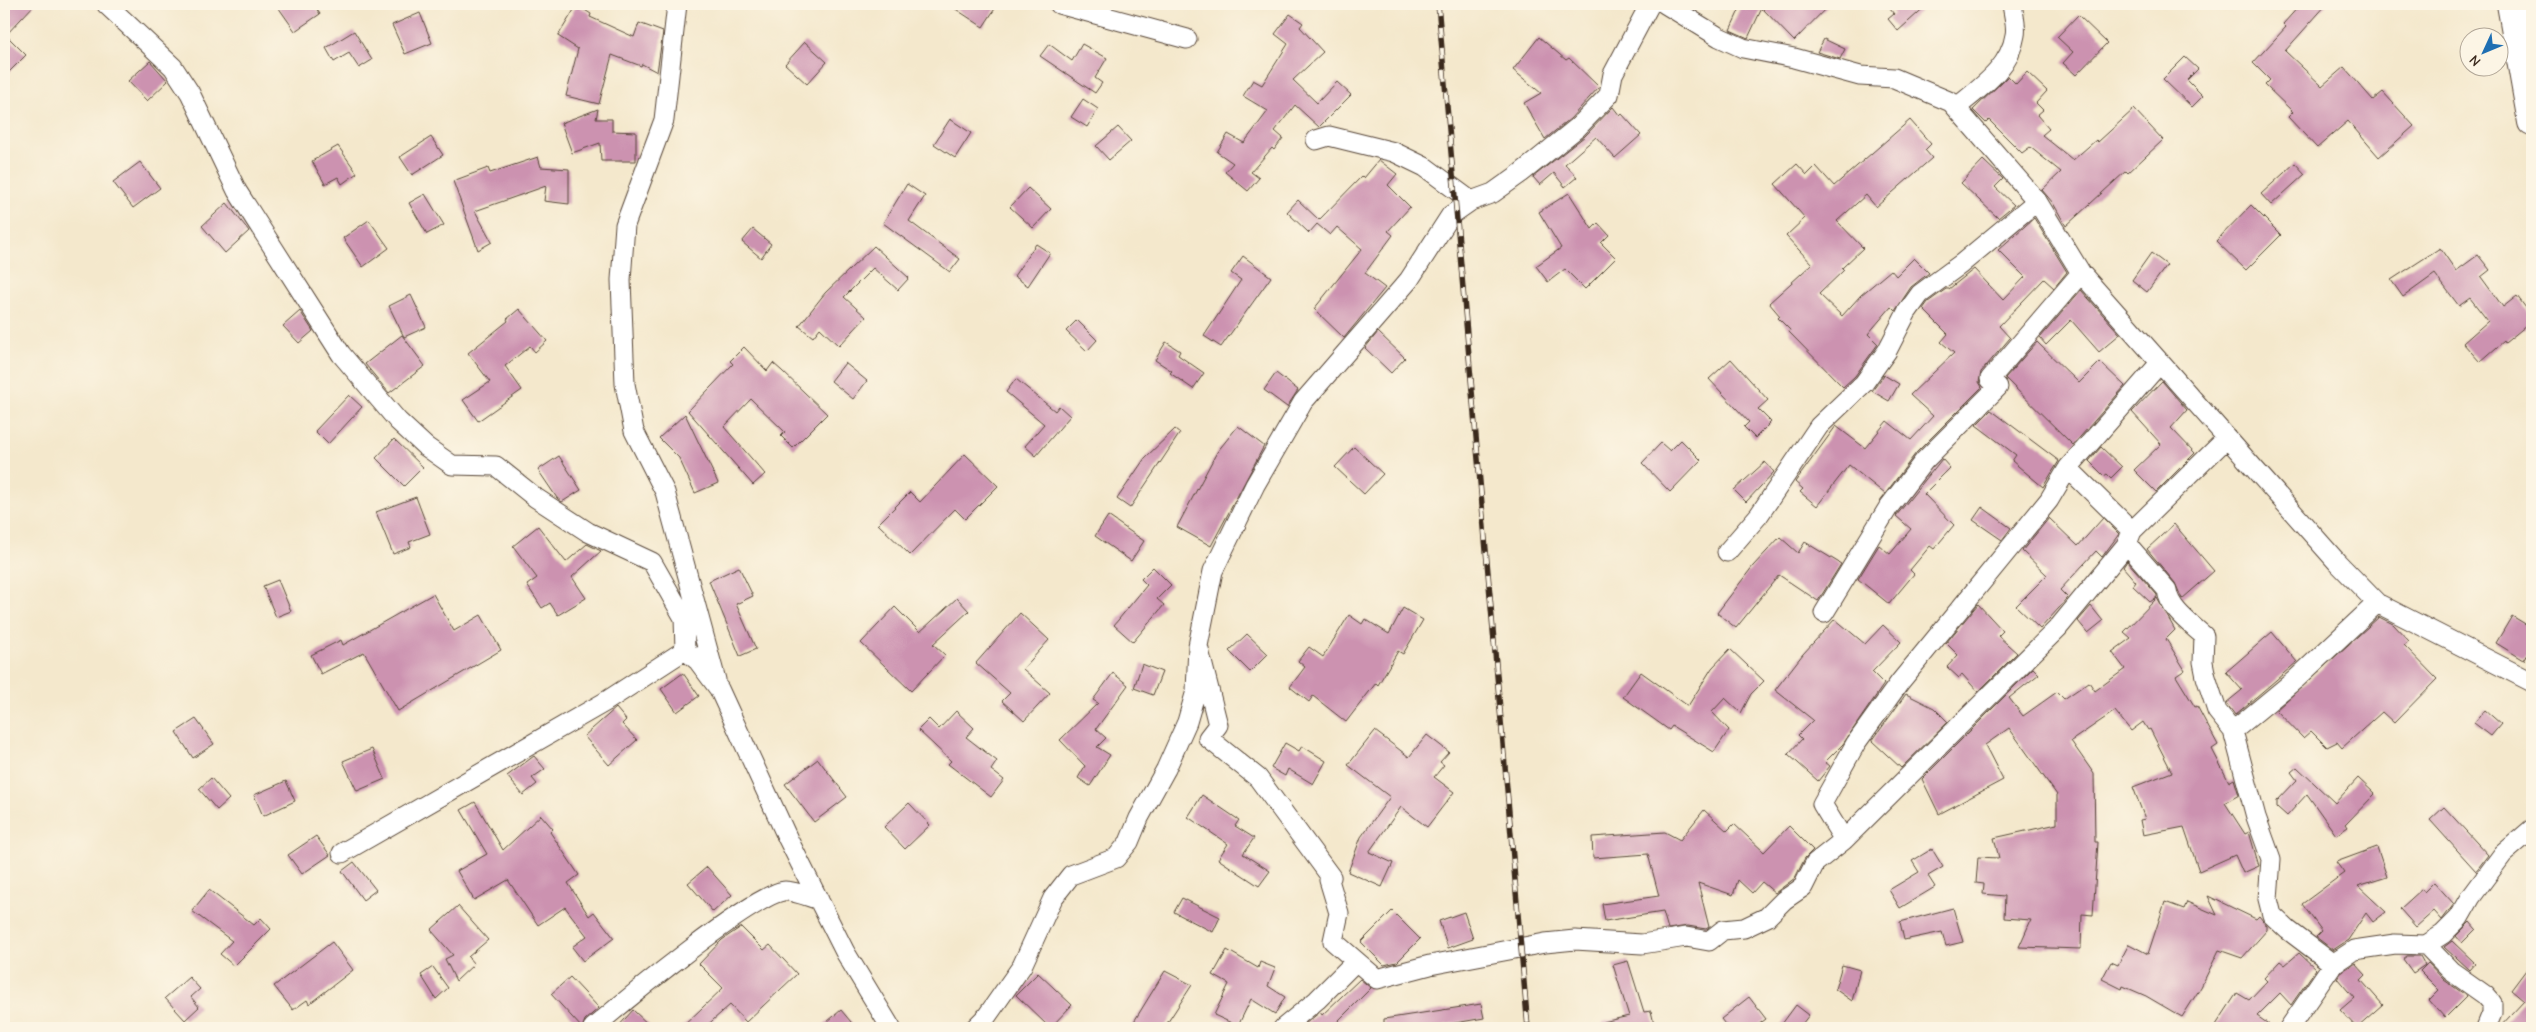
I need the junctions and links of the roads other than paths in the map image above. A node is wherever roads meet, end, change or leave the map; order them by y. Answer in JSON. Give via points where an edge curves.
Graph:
{"nodes":[{"id":1,"x":106,"y":4,"type":"edge"},
{"id":2,"x":677,"y":4,"type":"edge"},
{"id":3,"x":1059,"y":4,"type":"edge"},
{"id":4,"x":1650,"y":4,"type":"edge"},
{"id":5,"x":1665,"y":4,"type":"edge"},
{"id":6,"x":2012,"y":4,"type":"edge"},
{"id":7,"x":2511,"y":4,"type":"edge"},
{"id":8,"x":1186,"y":39,"type":"dead end"},
{"id":9,"x":1957,"y":107,"type":"junction"},
{"id":10,"x":2532,"y":122,"type":"edge"},
{"id":11,"x":1316,"y":140,"type":"dead end"},
{"id":12,"x":1471,"y":201,"type":"junction"},
{"id":13,"x":2037,"y":201,"type":"junction"},
{"id":14,"x":2081,"y":273,"type":"junction"},
{"id":15,"x":2160,"y":363,"type":"junction"},
{"id":16,"x":2227,"y":438,"type":"junction"},
{"id":17,"x":2068,"y":468,"type":"junction"},
{"id":18,"x":2129,"y":538,"type":"junction"},
{"id":19,"x":1727,"y":552,"type":"dead end"},
{"id":20,"x":2377,"y":603,"type":"junction"},
{"id":21,"x":1824,"y":613,"type":"dead end"},
{"id":22,"x":1198,"y":646,"type":"junction"},
{"id":23,"x":685,"y":650,"type":"junction"},
{"id":24,"x":2532,"y":682,"type":"edge"},
{"id":25,"x":719,"y":689,"type":"junction"},
{"id":26,"x":2233,"y":731,"type":"junction"},
{"id":27,"x":2532,"y":829,"type":"edge"},
{"id":28,"x":1844,"y":840,"type":"junction"},
{"id":29,"x":342,"y":854,"type":"dead end"},
{"id":30,"x":819,"y":900,"type":"junction"},
{"id":31,"x":2426,"y":945,"type":"junction"},
{"id":32,"x":1354,"y":962,"type":"junction"},
{"id":33,"x":2333,"y":964,"type":"junction"},
{"id":34,"x":594,"y":1028,"type":"edge"},
{"id":35,"x":891,"y":1028,"type":"edge"},
{"id":36,"x":975,"y":1028,"type":"edge"},
{"id":37,"x":1283,"y":1028,"type":"edge"},
{"id":38,"x":2289,"y":1028,"type":"edge"},
{"id":39,"x":2486,"y":1028,"type":"edge"}],
"edges":[{"from":1,"to":23,"type":"street","via":[[173,67],[190,93],[237,191],[341,354],[398,422],[452,465],[496,466],[536,498],[588,532],[652,562],[684,618]]},
{"from":2,"to":25,"type":"street","via":[[664,120],[624,225],[621,280],[625,384],[634,431],[665,492]]},
{"from":3,"to":8,"type":"street"},
{"from":4,"to":12,"type":"street","via":[[1613,74],[1609,95],[1578,127],[1521,173],[1493,193]]},
{"from":5,"to":9,"type":"street","via":[[1743,48],[1860,76],[1894,78]]},
{"from":6,"to":9,"type":"street","via":[[2016,34],[2008,56],[1992,79]]},
{"from":7,"to":10,"type":"highway"},
{"from":9,"to":13,"type":"street"},
{"from":11,"to":12,"type":"street","via":[[1329,136],[1394,152],[1425,167]]},
{"from":12,"to":22,"type":"street","via":[[1451,215],[1409,280],[1303,402],[1255,485],[1213,571]]},
{"from":13,"to":14,"type":"street"},
{"from":13,"to":19,"type":"street","via":[[1920,294],[1864,384],[1819,426],[1759,515]]},
{"from":14,"to":15,"type":"street"},
{"from":14,"to":21,"type":"street","via":[[1990,379],[1998,388],[1924,461],[1888,508]]},
{"from":15,"to":16,"type":"street"},
{"from":15,"to":17,"type":"street"},
{"from":16,"to":18,"type":"street"},
{"from":16,"to":20,"type":"street"},
{"from":17,"to":18,"type":"street"},
{"from":17,"to":28,"type":"street","via":[[2049,500],[1900,682],[1856,743],[1822,804]]},
{"from":18,"to":26,"type":"street","via":[[2167,590],[2175,610],[2204,636],[2203,662],[2214,702]]},
{"from":18,"to":28,"type":"street","via":[[2058,628]]},
{"from":20,"to":24,"type":"street"},
{"from":20,"to":26,"type":"street","via":[[2296,679]]},
{"from":22,"to":32,"type":"street","via":[[1218,725],[1208,738],[1258,778],[1331,877],[1329,880],[1339,914],[1333,941]]},
{"from":22,"to":36,"type":"street","via":[[1196,692],[1187,722],[1129,842],[1116,858],[1071,876],[1065,883],[1053,898],[1022,966]]},
{"from":23,"to":25,"type":"street","via":[[698,661]]},
{"from":23,"to":29,"type":"street","via":[[605,702]]},
{"from":25,"to":30,"type":"street"},
{"from":26,"to":33,"type":"street","via":[[2271,859],[2268,899],[2272,915]]},
{"from":27,"to":31,"type":"street","via":[[2503,854],[2471,896],[2459,918]]},
{"from":28,"to":32,"type":"street","via":[[1815,863],[1802,887],[1767,917],[1744,928],[1723,930],[1709,941],[1686,937],[1642,944],[1575,940],[1544,943],[1430,965],[1377,979]]},
{"from":30,"to":34,"type":"street","via":[[785,891],[758,902],[658,975]]},
{"from":30,"to":35,"type":"street","via":[[845,952]]},
{"from":31,"to":33,"type":"street","via":[[2395,944],[2354,950]]},
{"from":31,"to":39,"type":"street","via":[[2451,971],[2492,1003]]},
{"from":32,"to":37,"type":"street","via":[[1317,1000]]},
{"from":33,"to":38,"type":"street"}]}
